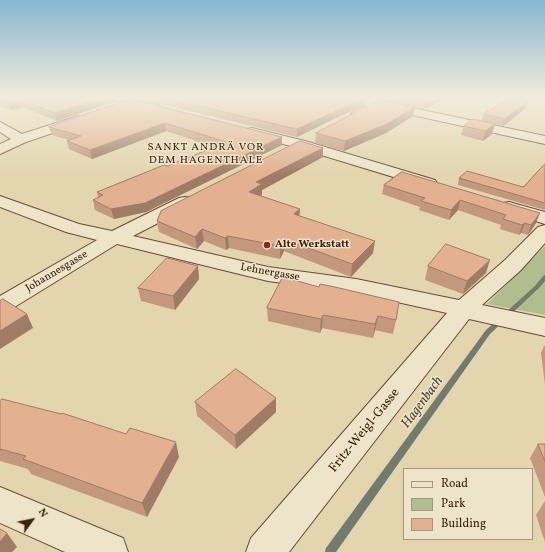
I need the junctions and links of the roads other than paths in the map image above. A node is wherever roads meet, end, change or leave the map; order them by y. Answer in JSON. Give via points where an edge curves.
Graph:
{"nodes":[{"id":1,"x":68,"y":124,"type":"edge"},
{"id":2,"x":480,"y":124,"type":"edge"},
{"id":3,"x":0,"y":126,"type":"edge"},
{"id":4,"x":239,"y":129,"type":"edge"},
{"id":5,"x":320,"y":134,"type":"edge"},
{"id":6,"x":21,"y":140,"type":"junction"},
{"id":7,"x":545,"y":140,"type":"edge"},
{"id":8,"x":300,"y":144,"type":"junction"},
{"id":9,"x":0,"y":150,"type":"edge"},
{"id":10,"x":280,"y":155,"type":"edge"},
{"id":11,"x":446,"y":188,"type":"edge"},
{"id":12,"x":197,"y":196,"type":"edge"},
{"id":13,"x":0,"y":201,"type":"edge"},
{"id":14,"x":499,"y":204,"type":"edge"},
{"id":15,"x":545,"y":218,"type":"edge"},
{"id":16,"x":545,"y":231,"type":"edge"},
{"id":17,"x":114,"y":238,"type":"junction"},
{"id":18,"x":0,"y":306,"type":"edge"},
{"id":19,"x":472,"y":311,"type":"junction"},
{"id":20,"x":539,"y":326,"type":"edge"},
{"id":21,"x":0,"y":505,"type":"edge"},
{"id":22,"x":109,"y":552,"type":"edge"},
{"id":23,"x":265,"y":552,"type":"edge"}],
"edges":[{"from":1,"to":6,"type":"street"},
{"from":2,"to":7,"type":"street"},
{"from":3,"to":6,"type":"street"},
{"from":4,"to":8,"type":"street"},
{"from":5,"to":8,"type":"street"},
{"from":6,"to":9,"type":"street"},
{"from":8,"to":10,"type":"street"},
{"from":8,"to":11,"type":"street"},
{"from":12,"to":17,"type":"street","name":"Johannesgasse"},
{"from":13,"to":17,"type":"street","name":"Lehnergasse","via":[[74,228]]},
{"from":14,"to":15,"type":"street"},
{"from":16,"to":19,"type":"street","name":"Fritz-Weigl-Gasse"},
{"from":17,"to":18,"type":"street","name":"Johannesgasse"},
{"from":17,"to":19,"type":"street","name":"Lehnergasse","via":[[268,274],[356,286]]},
{"from":19,"to":20,"type":"street","name":"Lehnergasse"},
{"from":19,"to":23,"type":"street","name":"Fritz-Weigl-Gasse"},
{"from":21,"to":22,"type":"street"}]}
